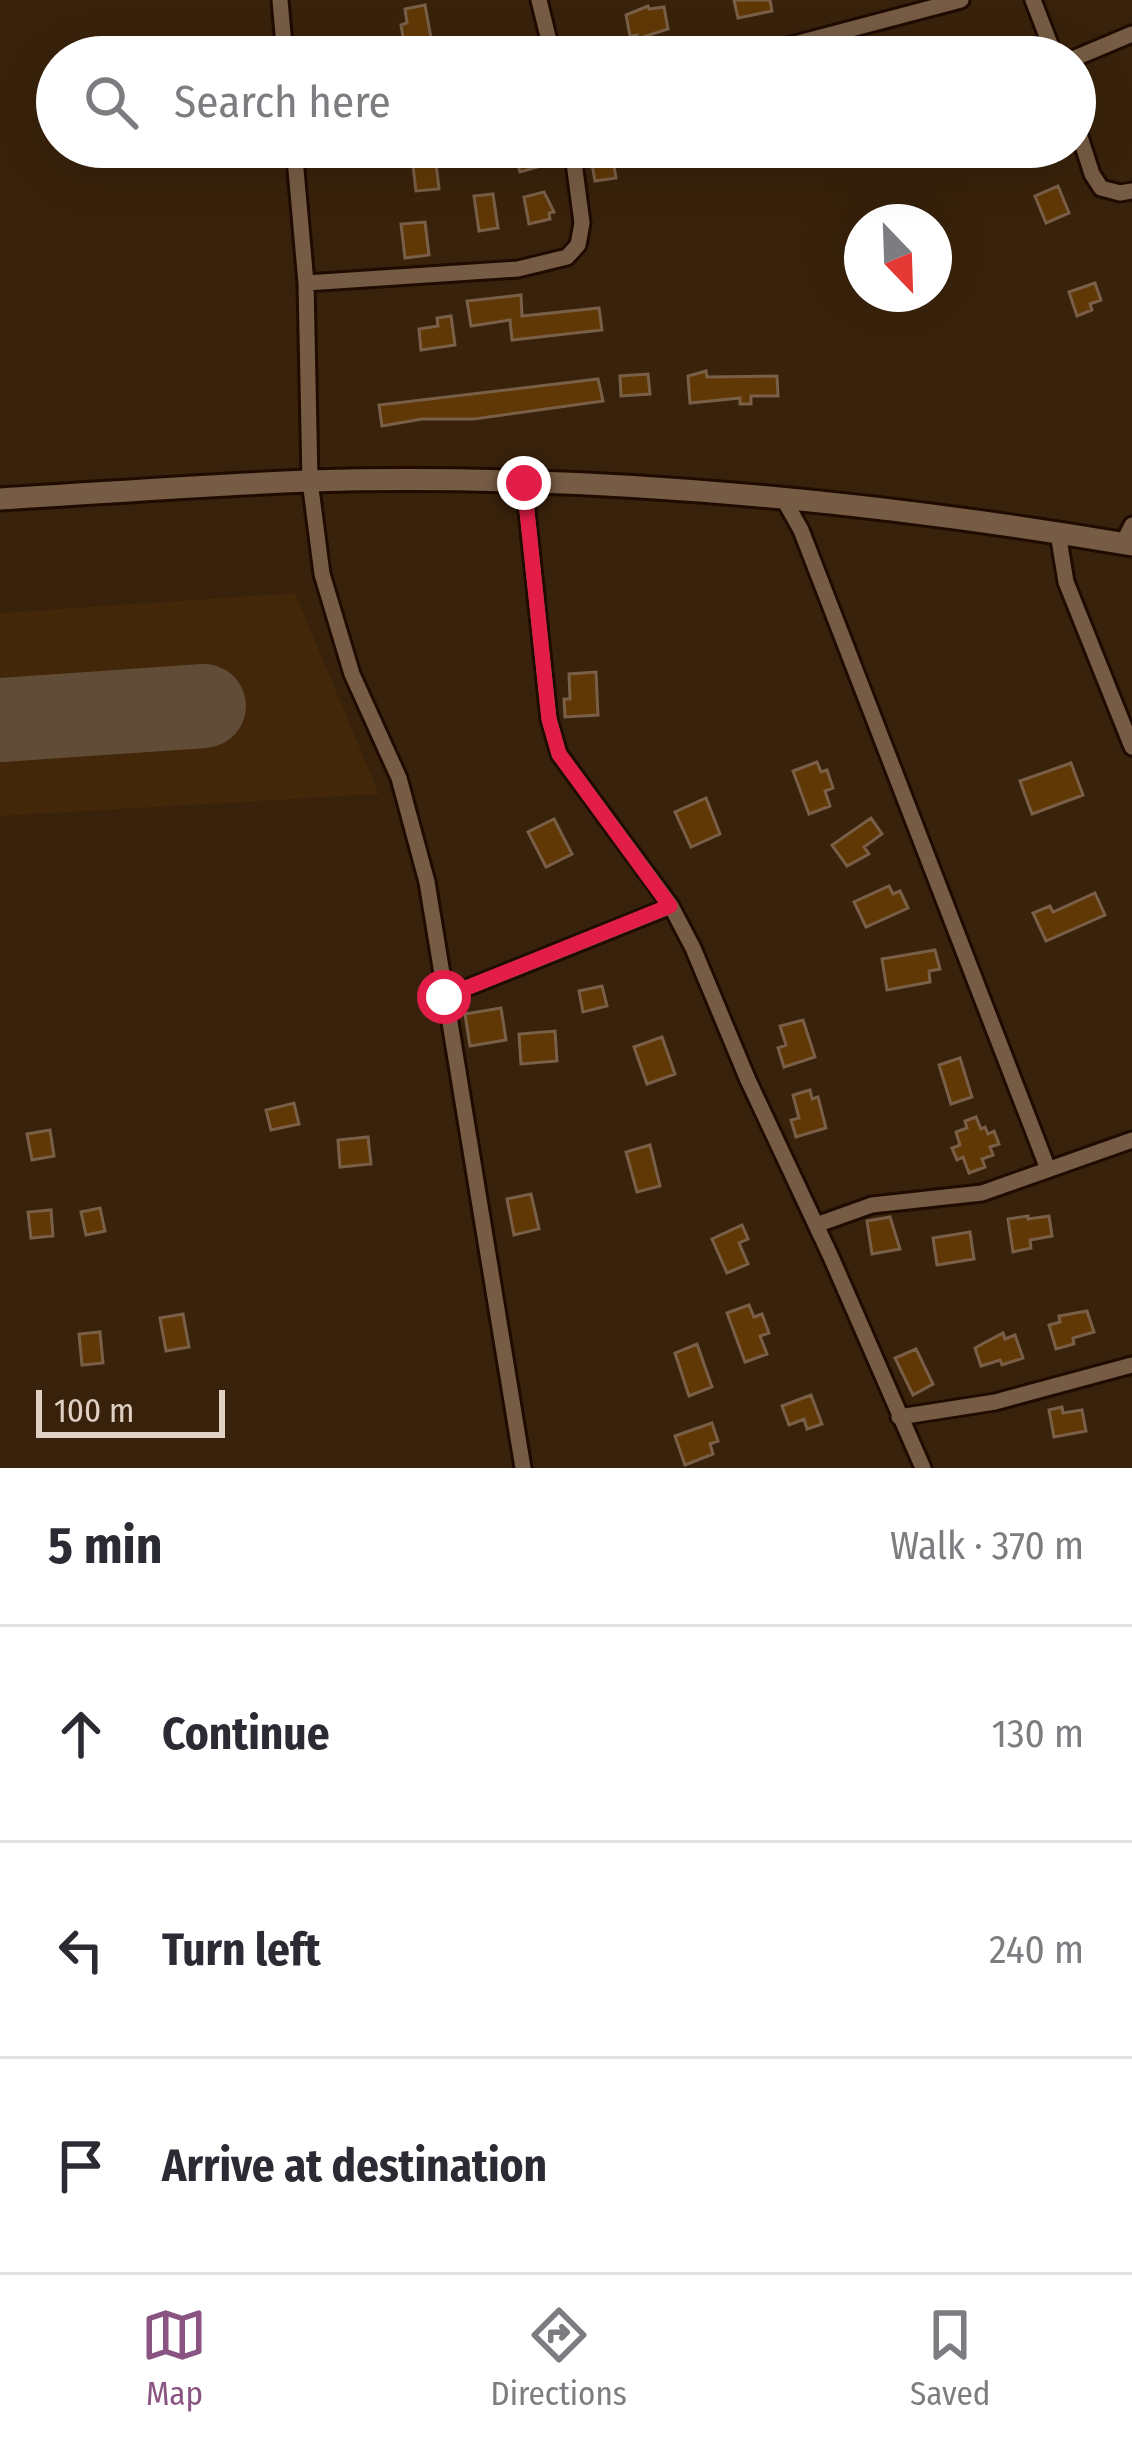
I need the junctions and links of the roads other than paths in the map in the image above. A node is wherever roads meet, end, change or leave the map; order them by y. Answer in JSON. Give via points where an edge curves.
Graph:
{"nodes":[{"id":1,"x":280,"y":0,"type":"edge"},
{"id":2,"x":539,"y":0,"type":"edge"},
{"id":3,"x":961,"y":0,"type":"edge"},
{"id":4,"x":1033,"y":0,"type":"edge"},
{"id":5,"x":1132,"y":34,"type":"edge"},
{"id":6,"x":283,"y":36,"type":"edge"},
{"id":7,"x":548,"y":36,"type":"edge"},
{"id":8,"x":825,"y":36,"type":"edge"},
{"id":9,"x":1047,"y":36,"type":"edge"},
{"id":10,"x":1096,"y":49,"type":"edge"},
{"id":11,"x":296,"y":168,"type":"edge"},
{"id":12,"x":575,"y":168,"type":"edge"},
{"id":13,"x":1090,"y":168,"type":"edge"},
{"id":14,"x":1132,"y":190,"type":"edge"},
{"id":15,"x":306,"y":284,"type":"junction"},
{"id":16,"x":310,"y":481,"type":"junction"},
{"id":17,"x":524,"y":483,"type":"junction"},
{"id":18,"x":783,"y":498,"type":"junction"},
{"id":19,"x":0,"y":499,"type":"edge"},
{"id":20,"x":1058,"y":532,"type":"junction"},
{"id":21,"x":1129,"y":538,"type":"edge"},
{"id":22,"x":1132,"y":747,"type":"edge"},
{"id":23,"x":670,"y":906,"type":"junction"},
{"id":24,"x":444,"y":997,"type":"junction"},
{"id":25,"x":1132,"y":1140,"type":"edge"},
{"id":26,"x":1048,"y":1169,"type":"junction"},
{"id":27,"x":815,"y":1225,"type":"junction"},
{"id":28,"x":1132,"y":1365,"type":"edge"},
{"id":29,"x":899,"y":1418,"type":"junction"},
{"id":30,"x":524,"y":1468,"type":"edge"},
{"id":31,"x":923,"y":1468,"type":"edge"}],
"edges":[{"from":1,"to":6,"type":"street"},
{"from":2,"to":7,"type":"street"},
{"from":3,"to":8,"type":"street"},
{"from":4,"to":9,"type":"street"},
{"from":5,"to":10,"type":"street"},
{"from":11,"to":15,"type":"street"},
{"from":12,"to":15,"type":"street","via":[[582,224],[567,257],[518,269]]},
{"from":13,"to":14,"type":"street","via":[[1101,188]]},
{"from":15,"to":16,"type":"street"},
{"from":16,"to":17,"type":"main road"},
{"from":16,"to":19,"type":"main road"},
{"from":16,"to":24,"type":"street","via":[[334,619],[418,841]]},
{"from":17,"to":18,"type":"main road"},
{"from":17,"to":23,"type":"street","via":[[559,754]]},
{"from":18,"to":20,"type":"main road"},
{"from":18,"to":26,"type":"street"},
{"from":20,"to":21,"type":"main road"},
{"from":20,"to":22,"type":"street","via":[[1066,583]]},
{"from":23,"to":24,"type":"street"},
{"from":23,"to":27,"type":"street"},
{"from":24,"to":30,"type":"street"},
{"from":25,"to":26,"type":"street"},
{"from":26,"to":27,"type":"street","via":[[982,1193],[872,1205]]},
{"from":27,"to":29,"type":"street"},
{"from":28,"to":29,"type":"street"},
{"from":29,"to":31,"type":"street"}]}
